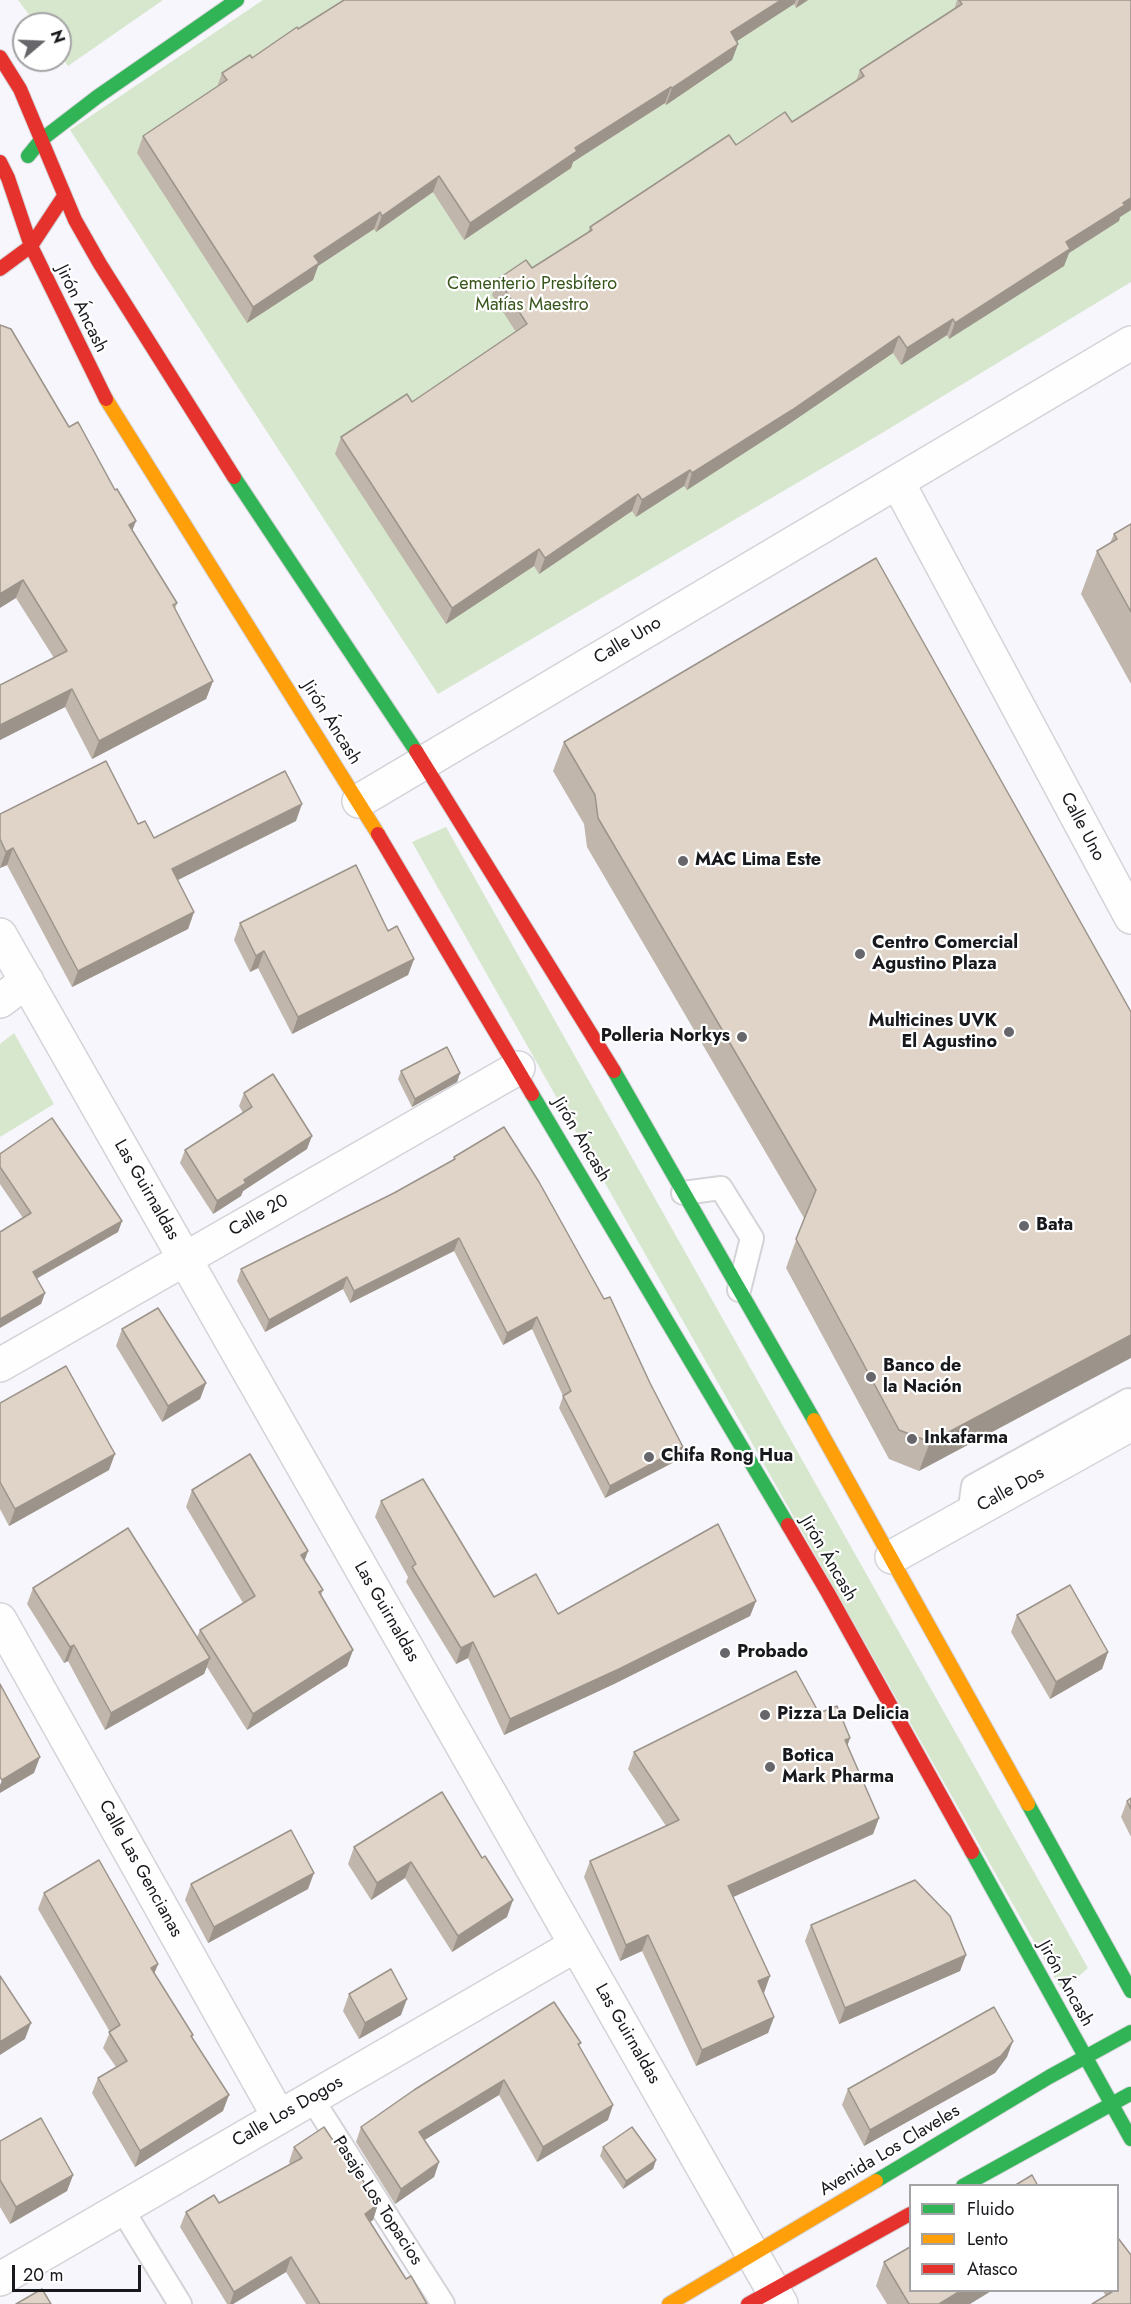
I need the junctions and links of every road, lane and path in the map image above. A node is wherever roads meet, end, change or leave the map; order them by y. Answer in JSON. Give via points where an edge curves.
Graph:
{"nodes":[{"id":1,"x":237,"y":0,"type":"edge"},
{"id":2,"x":0,"y":57,"type":"edge"},
{"id":3,"x":41,"y":140,"type":"junction"},
{"id":4,"x":0,"y":162,"type":"edge"},
{"id":5,"x":4,"y":182,"type":"edge"},
{"id":6,"x":64,"y":196,"type":"junction"},
{"id":7,"x":30,"y":246,"type":"junction"},
{"id":8,"x":0,"y":269,"type":"edge"},
{"id":9,"x":1131,"y":343,"type":"edge"},
{"id":10,"x":898,"y":483,"type":"junction"},
{"id":11,"x":424,"y":762,"type":"junction"},
{"id":12,"x":359,"y":801,"type":"junction"},
{"id":13,"x":1131,"y":918,"type":"edge"},
{"id":14,"x":0,"y":935,"type":"edge"},
{"id":15,"x":27,"y":981,"type":"junction"},
{"id":16,"x":0,"y":1001,"type":"edge"},
{"id":17,"x":518,"y":1068,"type":"junction"},
{"id":18,"x":683,"y":1193,"type":"junction"},
{"id":19,"x":185,"y":1259,"type":"junction"},
{"id":20,"x":739,"y":1290,"type":"junction"},
{"id":21,"x":0,"y":1365,"type":"edge"},
{"id":22,"x":1131,"y":1401,"type":"edge"},
{"id":23,"x":1131,"y":1424,"type":"edge"},
{"id":24,"x":969,"y":1514,"type":"junction"},
{"id":25,"x":892,"y":1557,"type":"junction"},
{"id":26,"x":0,"y":1620,"type":"edge"},
{"id":27,"x":576,"y":1945,"type":"junction"},
{"id":28,"x":1131,"y":1991,"type":"edge"},
{"id":29,"x":1131,"y":2032,"type":"edge"},
{"id":30,"x":1085,"y":2057,"type":"junction"},
{"id":31,"x":1131,"y":2094,"type":"edge"},
{"id":32,"x":312,"y":2099,"type":"junction"},
{"id":33,"x":1112,"y":2105,"type":"junction"},
{"id":34,"x":279,"y":2117,"type":"junction"},
{"id":35,"x":1131,"y":2139,"type":"edge"},
{"id":36,"x":967,"y":2184,"type":"edge"},
{"id":37,"x":122,"y":2209,"type":"junction"},
{"id":38,"x":909,"y":2215,"type":"edge"},
{"id":39,"x":753,"y":2254,"type":"junction"},
{"id":40,"x":0,"y":2278,"type":"edge"},
{"id":41,"x":767,"y":2299,"type":"edge"},
{"id":42,"x":180,"y":2304,"type":"edge"},
{"id":43,"x":443,"y":2304,"type":"edge"},
{"id":44,"x":669,"y":2304,"type":"edge"}],
"edges":[{"from":1,"to":3,"type":"main road"},
{"from":2,"to":3,"type":"main road","name":"Jirón Áncash","via":[[20,89]]},
{"from":3,"to":5,"type":"main road"},
{"from":3,"to":6,"type":"main road","name":"Jirón Áncash"},
{"from":4,"to":5,"type":"main road","name":"Jirón Áncash"},
{"from":5,"to":7,"type":"main road","name":"Jirón Áncash"},
{"from":6,"to":7,"type":"main road"},
{"from":6,"to":11,"type":"main road","name":"Jirón Áncash","via":[[100,264],[208,440]]},
{"from":7,"to":8,"type":"main road"},
{"from":7,"to":12,"type":"main road","name":"Jirón Áncash","via":[[103,395]]},
{"from":9,"to":10,"type":"street","name":"Calle Uno"},
{"from":10,"to":11,"type":"street","name":"Calle Uno"},
{"from":10,"to":13,"type":"street","name":"Calle Uno"},
{"from":11,"to":12,"type":"street","name":"Calle Uno"},
{"from":11,"to":18,"type":"main road","name":"Jirón Áncash","via":[[620,1080]]},
{"from":12,"to":17,"type":"main road","name":"Jirón Áncash"},
{"from":14,"to":15,"type":"street","name":"Las Guirnaldas"},
{"from":15,"to":16,"type":"street"},
{"from":15,"to":19,"type":"street","name":"Las Guirnaldas"},
{"from":17,"to":19,"type":"street","name":"Calle 20"},
{"from":17,"to":30,"type":"main road","name":"Jirón Áncash","via":[[828,1593]]},
{"from":18,"to":20,"type":"main road","name":"Jirón Áncash"},
{"from":18,"to":20,"type":"lane","via":[[721,1188],[752,1238]]},
{"from":19,"to":21,"type":"street","name":"Calle 20"},
{"from":19,"to":27,"type":"street","name":"Las Guirnaldas"},
{"from":20,"to":25,"type":"main road","name":"Jirón Áncash"},
{"from":22,"to":24,"type":"lane","via":[[973,1486]]},
{"from":23,"to":24,"type":"street","name":"Calle Dos"},
{"from":24,"to":25,"type":"street","name":"Calle Dos"},
{"from":25,"to":28,"type":"main road","name":"Jirón Áncash"},
{"from":26,"to":34,"type":"street","name":"Calle Las Gencianas"},
{"from":27,"to":32,"type":"street","name":"Calle Los Dogos"},
{"from":27,"to":39,"type":"street","name":"Las Guirnaldas"},
{"from":29,"to":30,"type":"main road","name":"Avenida Los Claveles"},
{"from":30,"to":33,"type":"main road","name":"Jirón Áncash"},
{"from":30,"to":39,"type":"main road","name":"Avenida Los Claveles"},
{"from":31,"to":33,"type":"main road"},
{"from":32,"to":34,"type":"street","name":"Calle Los Dogos"},
{"from":32,"to":43,"type":"lane","name":"Pasaje Los Topacios"},
{"from":33,"to":35,"type":"main road","name":"Jirón Áncash"},
{"from":33,"to":36,"type":"main road"},
{"from":34,"to":37,"type":"street","name":"Calle Los Dogos"},
{"from":37,"to":40,"type":"street","name":"Calle Los Dogos"},
{"from":37,"to":42,"type":"lane"},
{"from":38,"to":41,"type":"main road"},
{"from":39,"to":41,"type":"street","name":"Las Guirnaldas"},
{"from":39,"to":44,"type":"main road","name":"Avenida Los Claveles"}]}
